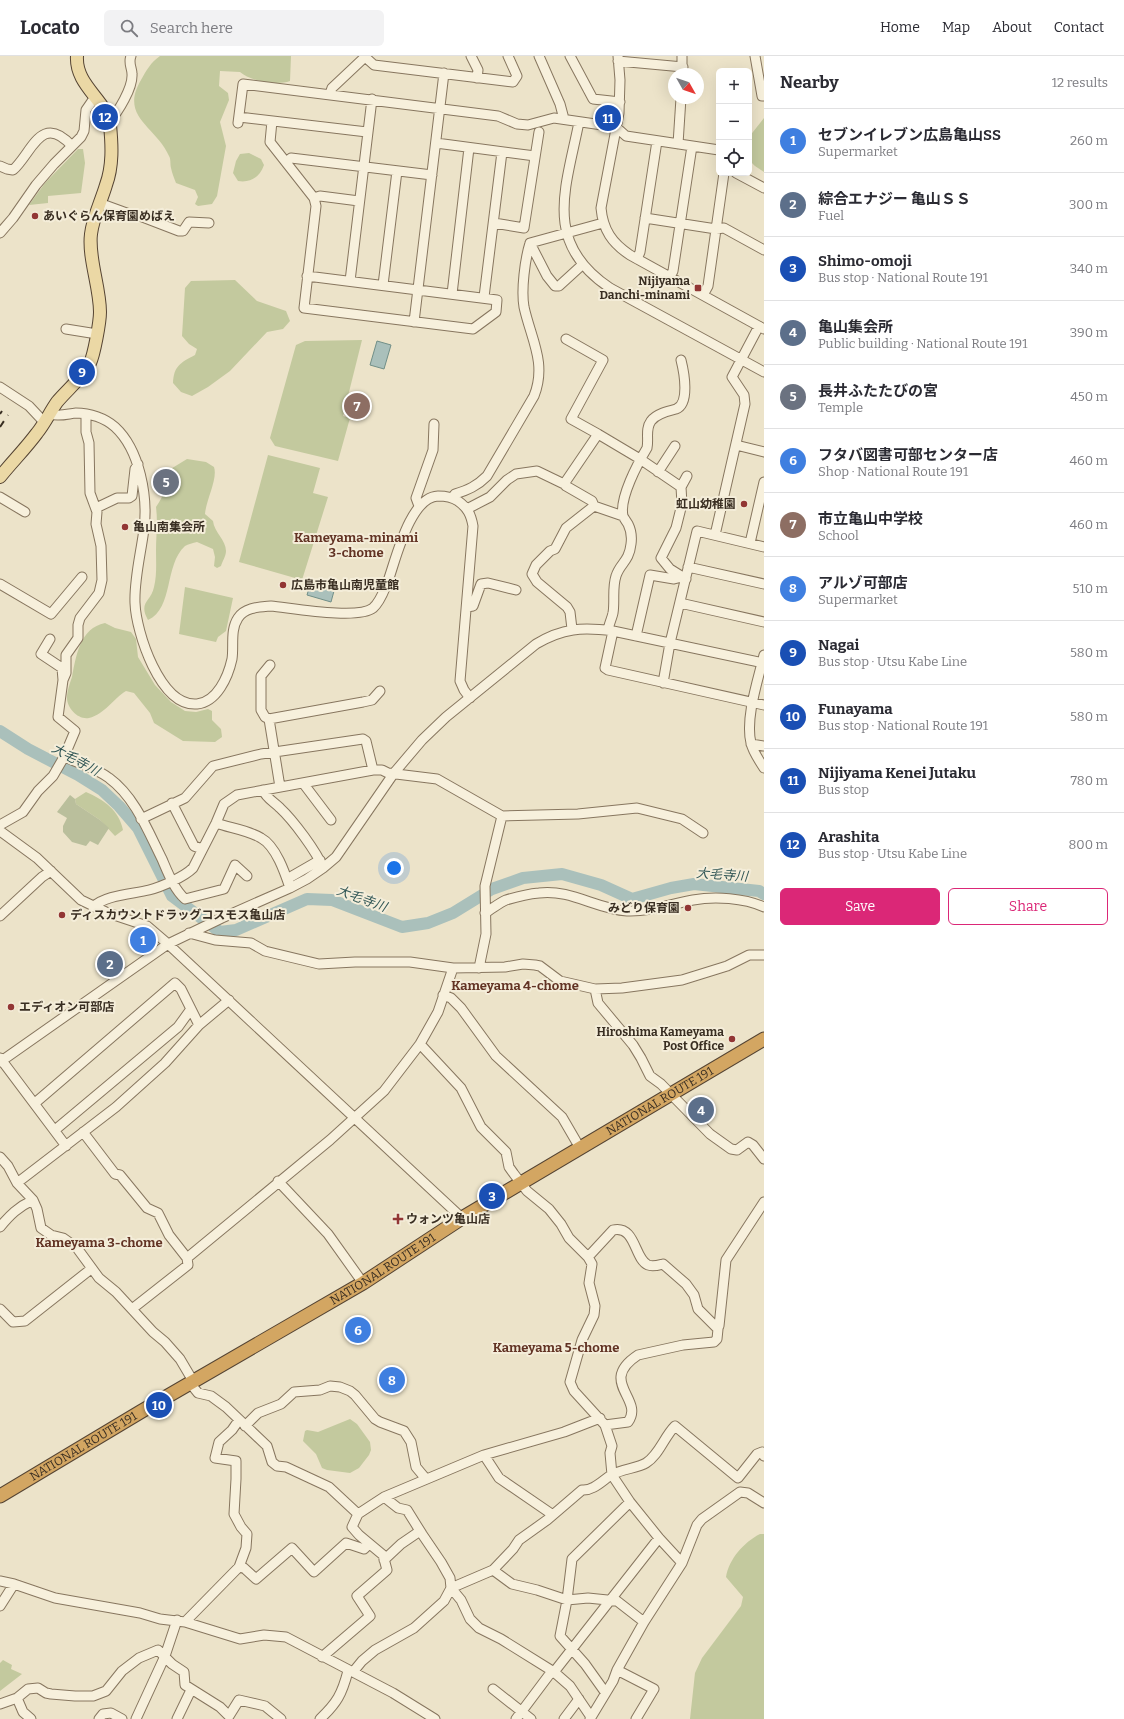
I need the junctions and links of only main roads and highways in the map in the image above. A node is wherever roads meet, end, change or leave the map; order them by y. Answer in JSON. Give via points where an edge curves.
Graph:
{"nodes":[{"id":1,"x":77,"y":56,"type":"edge"},
{"id":2,"x":0,"y":477,"type":"edge"},
{"id":3,"x":764,"y":1039,"type":"edge"},
{"id":4,"x":0,"y":1496,"type":"edge"}],
"edges":[{"from":1,"to":2,"type":"main road","via":[[76,67],[110,122],[111,146],[107,184],[91,234],[90,248],[100,297],[97,334],[91,361],[37,434]]},
{"from":3,"to":4,"type":"highway","name":"NATIONAL ROUTE 191","via":[[462,1218],[363,1283]]}]}
